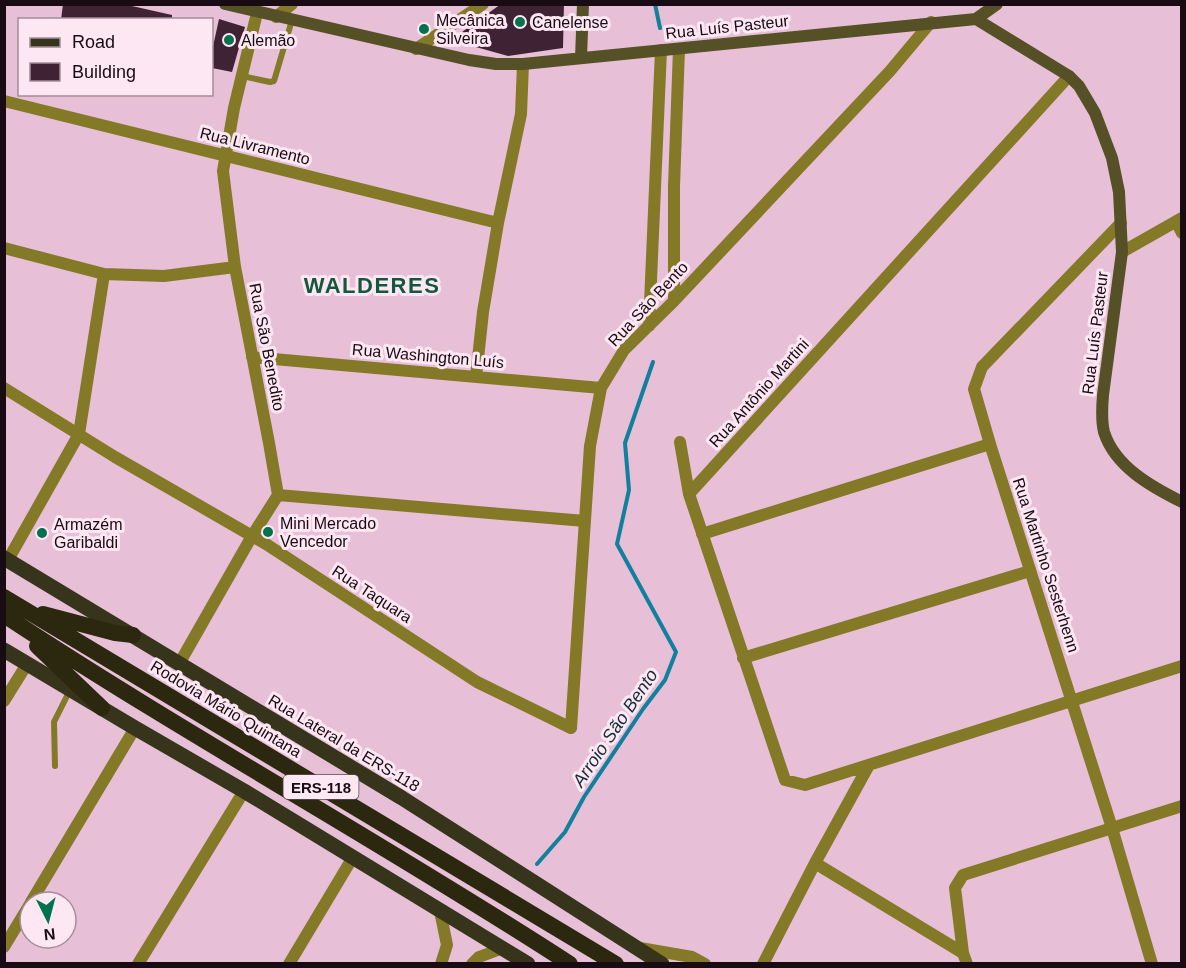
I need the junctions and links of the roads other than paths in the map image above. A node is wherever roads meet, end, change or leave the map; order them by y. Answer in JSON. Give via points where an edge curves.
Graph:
{"nodes":[{"id":1,"x":225,"y":4,"type":"edge"},
{"id":2,"x":292,"y":4,"type":"edge"},
{"id":3,"x":483,"y":4,"type":"edge"},
{"id":4,"x":583,"y":4,"type":"edge"},
{"id":5,"x":998,"y":4,"type":"edge"},
{"id":6,"x":257,"y":13,"type":"junction"},
{"id":7,"x":276,"y":17,"type":"junction"},
{"id":8,"x":976,"y":19,"type":"junction"},
{"id":9,"x":292,"y":20,"type":"junction"},
{"id":10,"x":931,"y":22,"type":"junction"},
{"id":11,"x":416,"y":49,"type":"junction"},
{"id":12,"x":680,"y":49,"type":"junction"},
{"id":13,"x":661,"y":51,"type":"junction"},
{"id":14,"x":581,"y":58,"type":"junction"},
{"id":15,"x":524,"y":64,"type":"junction"},
{"id":16,"x":242,"y":76,"type":"junction"},
{"id":17,"x":1069,"y":76,"type":"junction"},
{"id":18,"x":4,"y":101,"type":"edge"},
{"id":19,"x":224,"y":156,"type":"junction"},
{"id":20,"x":655,"y":185,"type":"junction"},
{"id":21,"x":674,"y":186,"type":"junction"},
{"id":22,"x":1121,"y":222,"type":"junction"},
{"id":23,"x":498,"y":223,"type":"junction"},
{"id":24,"x":1180,"y":224,"type":"edge"},
{"id":25,"x":4,"y":248,"type":"edge"},
{"id":26,"x":1122,"y":252,"type":"junction"},
{"id":27,"x":235,"y":267,"type":"junction"},
{"id":28,"x":104,"y":274,"type":"junction"},
{"id":29,"x":674,"y":301,"type":"junction"},
{"id":30,"x":649,"y":326,"type":"junction"},
{"id":31,"x":252,"y":357,"type":"junction"},
{"id":32,"x":476,"y":377,"type":"junction"},
{"id":33,"x":4,"y":388,"type":"edge"},
{"id":34,"x":601,"y":388,"type":"junction"},
{"id":35,"x":79,"y":434,"type":"junction"},
{"id":36,"x":680,"y":442,"type":"dead end"},
{"id":37,"x":990,"y":444,"type":"junction"},
{"id":38,"x":689,"y":494,"type":"junction"},
{"id":39,"x":278,"y":495,"type":"junction"},
{"id":40,"x":1182,"y":502,"type":"edge"},
{"id":41,"x":585,"y":521,"type":"junction"},
{"id":42,"x":702,"y":534,"type":"junction"},
{"id":43,"x":252,"y":536,"type":"junction"},
{"id":44,"x":6,"y":559,"type":"edge"},
{"id":45,"x":1030,"y":571,"type":"junction"},
{"id":46,"x":4,"y":597,"type":"edge"},
{"id":47,"x":27,"y":610,"type":"junction"},
{"id":48,"x":4,"y":616,"type":"edge"},
{"id":49,"x":133,"y":635,"type":"junction"},
{"id":50,"x":4,"y":650,"type":"edge"},
{"id":51,"x":743,"y":658,"type":"junction"},
{"id":52,"x":27,"y":664,"type":"junction"},
{"id":53,"x":179,"y":664,"type":"junction"},
{"id":54,"x":1182,"y":666,"type":"edge"},
{"id":55,"x":70,"y":689,"type":"junction"},
{"id":56,"x":1072,"y":700,"type":"junction"},
{"id":57,"x":4,"y":701,"type":"edge"},
{"id":58,"x":102,"y":708,"type":"junction"},
{"id":59,"x":135,"y":728,"type":"junction"},
{"id":60,"x":571,"y":728,"type":"joint"},
{"id":61,"x":869,"y":765,"type":"junction"},
{"id":62,"x":55,"y":766,"type":"dead end"},
{"id":63,"x":244,"y":791,"type":"junction"},
{"id":64,"x":1182,"y":806,"type":"edge"},
{"id":65,"x":1112,"y":828,"type":"junction"},
{"id":66,"x":353,"y":857,"type":"junction"},
{"id":67,"x":815,"y":863,"type":"junction"},
{"id":68,"x":39,"y":890,"type":"edge"},
{"id":69,"x":440,"y":911,"type":"junction"},
{"id":70,"x":18,"y":924,"type":"edge"},
{"id":71,"x":4,"y":947,"type":"edge"},
{"id":72,"x":635,"y":947,"type":"junction"},
{"id":73,"x":502,"y":948,"type":"junction"},
{"id":74,"x":965,"y":958,"type":"edge"},
{"id":75,"x":138,"y":963,"type":"edge"},
{"id":76,"x":289,"y":963,"type":"edge"},
{"id":77,"x":441,"y":963,"type":"edge"},
{"id":78,"x":472,"y":963,"type":"edge"},
{"id":79,"x":528,"y":963,"type":"edge"},
{"id":80,"x":570,"y":963,"type":"edge"},
{"id":81,"x":616,"y":963,"type":"edge"},
{"id":82,"x":662,"y":963,"type":"edge"},
{"id":83,"x":705,"y":963,"type":"edge"},
{"id":84,"x":763,"y":963,"type":"edge"},
{"id":85,"x":1152,"y":963,"type":"edge"}],
"edges":[{"from":1,"to":6,"type":"main road","name":"Rua Luís Pasteur"},
{"from":2,"to":7,"type":"street"},
{"from":3,"to":11,"type":"street"},
{"from":4,"to":14,"type":"main road"},
{"from":5,"to":8,"type":"main road"},
{"from":6,"to":7,"type":"main road","name":"Rua Luís Pasteur"},
{"from":6,"to":16,"type":"street","name":"Rua São Benedito"},
{"from":7,"to":9,"type":"main road","name":"Rua Luís Pasteur"},
{"from":8,"to":10,"type":"main road","name":"Rua Luís Pasteur"},
{"from":8,"to":17,"type":"main road","name":"Rua Luís Pasteur"},
{"from":9,"to":11,"type":"main road","name":"Rua Luís Pasteur"},
{"from":9,"to":16,"type":"lane","via":[[274,81]]},
{"from":10,"to":12,"type":"main road","name":"Rua Luís Pasteur"},
{"from":10,"to":29,"type":"street","name":"Rua São Bento","via":[[890,71]]},
{"from":11,"to":15,"type":"main road","name":"Rua Luís Pasteur","via":[[478,61]]},
{"from":12,"to":13,"type":"main road","name":"Rua Luís Pasteur"},
{"from":12,"to":21,"type":"street"},
{"from":13,"to":14,"type":"main road","name":"Rua Luís Pasteur"},
{"from":13,"to":20,"type":"street"},
{"from":14,"to":15,"type":"main road","name":"Rua Luís Pasteur"},
{"from":15,"to":23,"type":"street","via":[[521,114]]},
{"from":16,"to":19,"type":"street","name":"Rua São Benedito"},
{"from":17,"to":22,"type":"main road","name":"Rua Luís Pasteur","via":[[1095,113],[1109,148]]},
{"from":17,"to":38,"type":"street","name":"Rua Antônio Martini"},
{"from":18,"to":19,"type":"street","name":"Rua Livramento"},
{"from":19,"to":23,"type":"street","name":"Rua Livramento"},
{"from":19,"to":27,"type":"street","name":"Rua São Benedito"},
{"from":20,"to":21,"type":"street"},
{"from":20,"to":30,"type":"street"},
{"from":21,"to":29,"type":"street"},
{"from":22,"to":26,"type":"main road","name":"Rua Luís Pasteur"},
{"from":22,"to":37,"type":"street","name":"Rua Martinho Sesterhenn","via":[[982,367],[974,389]]},
{"from":23,"to":32,"type":"street"},
{"from":24,"to":26,"type":"street"},
{"from":25,"to":28,"type":"street"},
{"from":26,"to":40,"type":"main road","name":"Rua Luís Pasteur","via":[[1103,395],[1104,433],[1134,473]]},
{"from":27,"to":28,"type":"street","via":[[164,276]]},
{"from":27,"to":31,"type":"street","name":"Rua São Benedito"},
{"from":28,"to":35,"type":"street"},
{"from":29,"to":30,"type":"street","name":"Rua São Bento"},
{"from":30,"to":34,"type":"street","name":"Rua São Bento","via":[[624,350]]},
{"from":31,"to":32,"type":"street","name":"Rua Washington Luís"},
{"from":31,"to":39,"type":"street","name":"Rua São Benedito"},
{"from":32,"to":34,"type":"street","name":"Rua Washington Luís"},
{"from":33,"to":35,"type":"street","name":"Rua Taquara"},
{"from":34,"to":41,"type":"street","name":"Rua São Bento","via":[[590,446]]},
{"from":35,"to":43,"type":"street","name":"Rua Taquara"},
{"from":35,"to":44,"type":"street"},
{"from":36,"to":38,"type":"street"},
{"from":37,"to":42,"type":"street"},
{"from":37,"to":45,"type":"street","name":"Rua Martinho Sesterhenn"},
{"from":38,"to":42,"type":"street"},
{"from":39,"to":41,"type":"street"},
{"from":39,"to":43,"type":"street"},
{"from":41,"to":60,"type":"street","name":"Rua São Bento"},
{"from":42,"to":51,"type":"street"},
{"from":43,"to":53,"type":"street"},
{"from":43,"to":60,"type":"street","name":"Rua Taquara","via":[[477,682]]},
{"from":44,"to":49,"type":"main road","name":"Rua Lateral da ERS-118"},
{"from":45,"to":51,"type":"street"},
{"from":45,"to":56,"type":"street","name":"Rua Martinho Sesterhenn"},
{"from":46,"to":47,"type":"highway","name":"Rodovia Mário Quintana","number":"ERS-118"},
{"from":47,"to":49,"type":"highway"},
{"from":47,"to":81,"type":"highway","name":"Rodovia Mário Quintana","number":"ERS-118"},
{"from":48,"to":58,"type":"highway"},
{"from":48,"to":80,"type":"highway","number":"ERS-118"},
{"from":49,"to":53,"type":"main road","name":"Rua Lateral da ERS-118"},
{"from":50,"to":52,"type":"main road"},
{"from":51,"to":61,"type":"street","via":[[785,780],[805,785]]},
{"from":52,"to":55,"type":"main road"},
{"from":52,"to":57,"type":"street"},
{"from":53,"to":72,"type":"main road","name":"Rua Lateral da ERS-118","via":[[402,798]]},
{"from":54,"to":56,"type":"street"},
{"from":55,"to":58,"type":"main road"},
{"from":55,"to":62,"type":"lane","via":[[54,722]]},
{"from":56,"to":61,"type":"street"},
{"from":56,"to":65,"type":"street","name":"Rua Martinho Sesterhenn"},
{"from":58,"to":59,"type":"main road"},
{"from":59,"to":63,"type":"main road"},
{"from":59,"to":68,"type":"street"},
{"from":61,"to":67,"type":"street"},
{"from":63,"to":66,"type":"main road"},
{"from":63,"to":75,"type":"street"},
{"from":64,"to":65,"type":"street"},
{"from":65,"to":74,"type":"street","via":[[963,875],[956,888]]},
{"from":65,"to":85,"type":"street","name":"Rua Martinho Sesterhenn"},
{"from":66,"to":69,"type":"main road"},
{"from":66,"to":76,"type":"street"},
{"from":67,"to":74,"type":"street"},
{"from":67,"to":84,"type":"street"},
{"from":69,"to":73,"type":"main road"},
{"from":69,"to":77,"type":"street","via":[[447,945]]},
{"from":70,"to":71,"type":"street"},
{"from":72,"to":82,"type":"main road","name":"Rua Lateral da ERS-118"},
{"from":72,"to":83,"type":"street"},
{"from":73,"to":78,"type":"street"},
{"from":73,"to":79,"type":"main road"}]}
